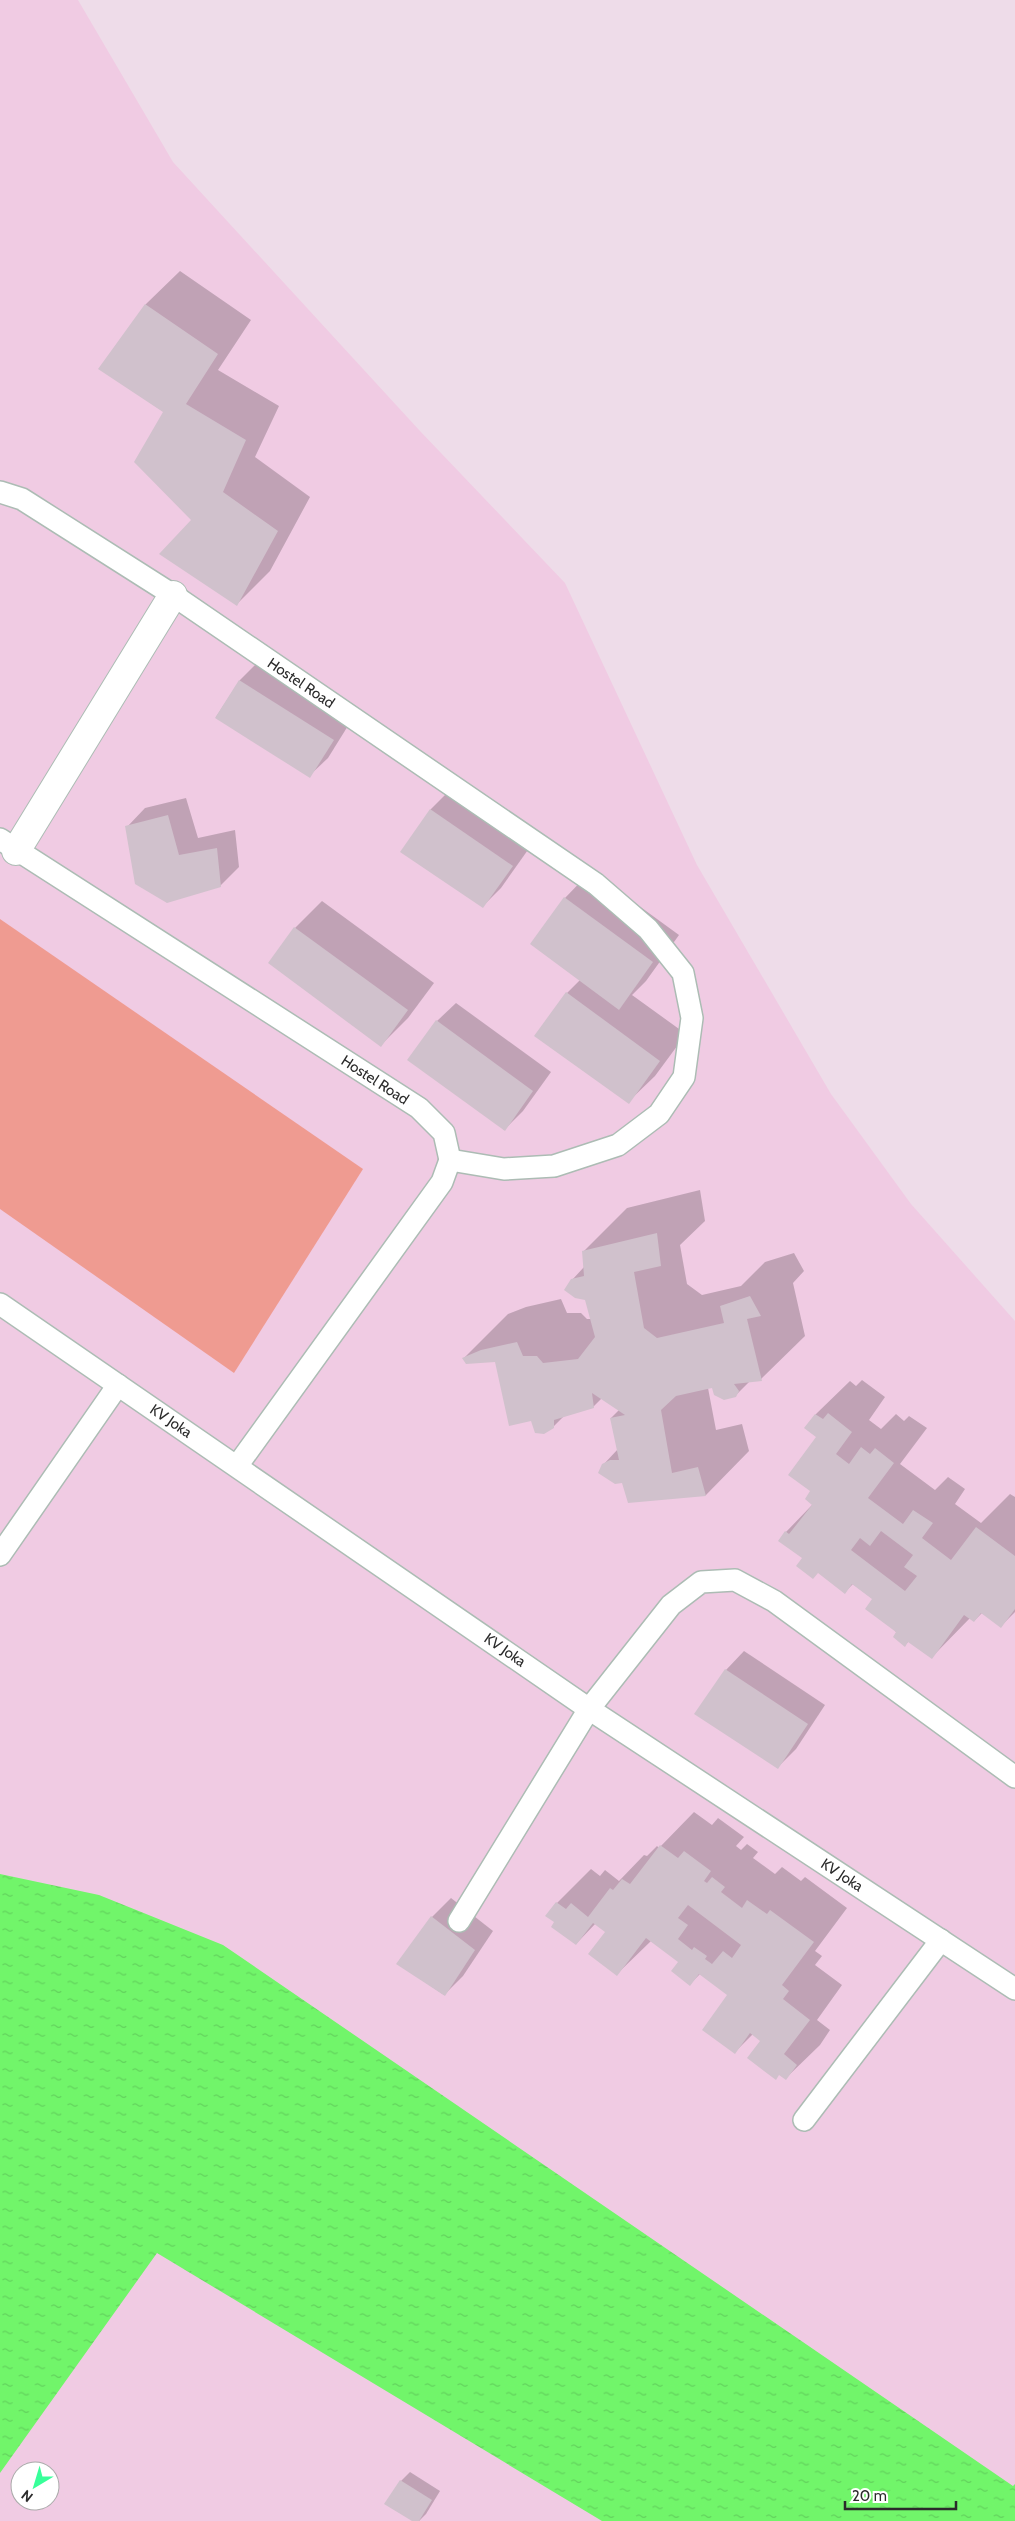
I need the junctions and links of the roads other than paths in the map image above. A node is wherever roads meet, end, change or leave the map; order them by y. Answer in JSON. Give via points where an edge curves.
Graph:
{"nodes":[{"id":1,"x":0,"y":492,"type":"edge"},
{"id":2,"x":173,"y":595,"type":"junction"},
{"id":3,"x":8,"y":845,"type":"edge"},
{"id":4,"x":450,"y":1160,"type":"junction"},
{"id":5,"x":0,"y":1304,"type":"edge"},
{"id":6,"x":118,"y":1385,"type":"junction"},
{"id":7,"x":237,"y":1466,"type":"junction"},
{"id":8,"x":0,"y":1555,"type":"edge"},
{"id":9,"x":589,"y":1709,"type":"junction"},
{"id":10,"x":1015,"y":1777,"type":"edge"},
{"id":11,"x":459,"y":1921,"type":"dead end"},
{"id":12,"x":941,"y":1940,"type":"junction"},
{"id":13,"x":1015,"y":1989,"type":"edge"},
{"id":14,"x":804,"y":2120,"type":"dead end"}],
"edges":[{"from":1,"to":2,"type":"lane","name":"Hostel Road","via":[[22,500]]},
{"from":2,"to":3,"type":"street"},
{"from":2,"to":4,"type":"lane","name":"Hostel Road","via":[[596,884],[648,929],[683,973],[692,1018],[684,1077],[659,1114],[618,1145],[554,1166],[504,1169]]},
{"from":3,"to":4,"type":"lane","name":"Hostel Road","via":[[419,1108],[444,1133]]},
{"from":4,"to":7,"type":"lane","via":[[442,1182]]},
{"from":5,"to":6,"type":"lane","name":"KV Joka"},
{"from":6,"to":7,"type":"lane","name":"KV Joka"},
{"from":6,"to":8,"type":"lane"},
{"from":7,"to":9,"type":"lane","name":"KV Joka"},
{"from":9,"to":10,"type":"lane","via":[[671,1605],[701,1582],[735,1580],[774,1601]]},
{"from":9,"to":11,"type":"lane"},
{"from":9,"to":12,"type":"lane","name":"KV Joka"},
{"from":12,"to":13,"type":"lane","name":"KV Joka"},
{"from":12,"to":14,"type":"lane"}]}
